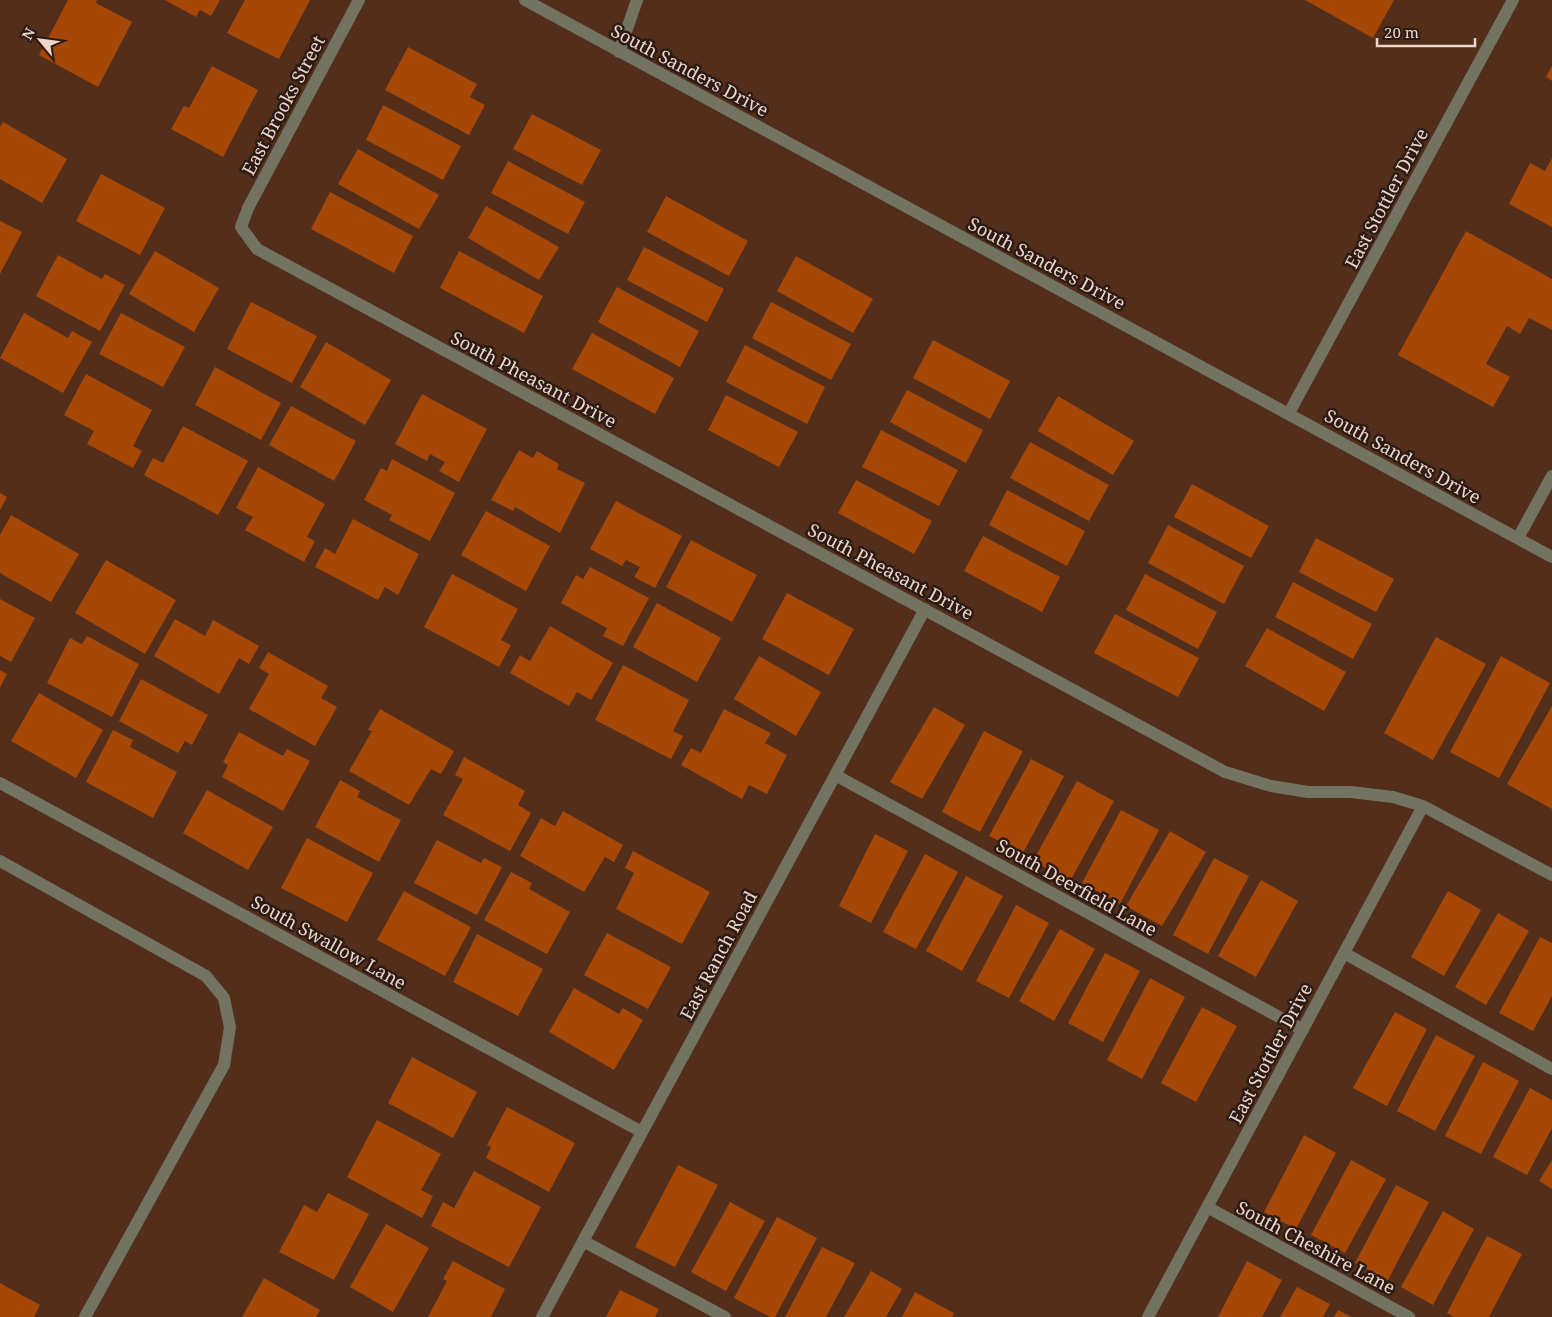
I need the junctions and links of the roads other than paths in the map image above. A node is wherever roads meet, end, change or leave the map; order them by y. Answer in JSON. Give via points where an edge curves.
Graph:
{"nodes":[{"id":1,"x":360,"y":0,"type":"edge"},
{"id":2,"x":525,"y":0,"type":"edge"},
{"id":3,"x":637,"y":0,"type":"edge"},
{"id":4,"x":1513,"y":0,"type":"edge"},
{"id":5,"x":619,"y":52,"type":"junction"},
{"id":6,"x":241,"y":227,"type":"joint"},
{"id":7,"x":1289,"y":413,"type":"junction"},
{"id":8,"x":1552,"y":476,"type":"edge"},
{"id":9,"x":1518,"y":538,"type":"junction"},
{"id":10,"x":1552,"y":557,"type":"edge"},
{"id":11,"x":925,"y":609,"type":"junction"},
{"id":12,"x":835,"y":775,"type":"junction"},
{"id":13,"x":0,"y":783,"type":"edge"},
{"id":14,"x":1423,"y":806,"type":"junction"},
{"id":15,"x":0,"y":861,"type":"edge"},
{"id":16,"x":1552,"y":875,"type":"edge"},
{"id":17,"x":1344,"y":953,"type":"junction"},
{"id":18,"x":1303,"y":1030,"type":"junction"},
{"id":19,"x":1552,"y":1069,"type":"edge"},
{"id":20,"x":642,"y":1132,"type":"junction"},
{"id":21,"x":1207,"y":1207,"type":"junction"},
{"id":22,"x":583,"y":1241,"type":"junction"},
{"id":23,"x":85,"y":1317,"type":"edge"},
{"id":24,"x":542,"y":1317,"type":"edge"},
{"id":25,"x":725,"y":1317,"type":"edge"},
{"id":26,"x":1148,"y":1317,"type":"edge"},
{"id":27,"x":1409,"y":1317,"type":"edge"}],
"edges":[{"from":1,"to":6,"type":"street","name":"East Brooks Street","via":[[248,208]]},
{"from":2,"to":5,"type":"street","name":"South Sanders Drive"},
{"from":3,"to":5,"type":"street"},
{"from":4,"to":7,"type":"street","name":"East Stottler Drive"},
{"from":5,"to":7,"type":"street","name":"South Sanders Drive"},
{"from":6,"to":11,"type":"street","name":"South Pheasant Drive","via":[[257,249]]},
{"from":7,"to":9,"type":"street","name":"South Sanders Drive"},
{"from":8,"to":9,"type":"street"},
{"from":9,"to":10,"type":"street","name":"South Sanders Drive"},
{"from":11,"to":12,"type":"street","name":"East Ranch Road"},
{"from":11,"to":14,"type":"street","name":"South Pheasant Drive","via":[[1225,772],[1271,786],[1308,792],[1351,792],[1392,797]]},
{"from":12,"to":18,"type":"street","name":"South Deerfield Lane"},
{"from":12,"to":20,"type":"street","name":"East Ranch Road"},
{"from":13,"to":20,"type":"street","name":"South Swallow Lane"},
{"from":14,"to":16,"type":"street","name":"South Pheasant Drive"},
{"from":14,"to":17,"type":"street","name":"East Stottler Drive"},
{"from":15,"to":23,"type":"street","via":[[206,976],[224,998],[230,1027],[224,1065]]},
{"from":17,"to":18,"type":"street","name":"East Stottler Drive"},
{"from":17,"to":19,"type":"street"},
{"from":18,"to":21,"type":"street","name":"East Stottler Drive"},
{"from":20,"to":22,"type":"street","name":"East Ranch Road"},
{"from":21,"to":26,"type":"street","name":"East Stottler Drive"},
{"from":21,"to":27,"type":"street","name":"South Cheshire Lane"},
{"from":22,"to":24,"type":"street","name":"East Ranch Road"},
{"from":22,"to":25,"type":"street"}]}
